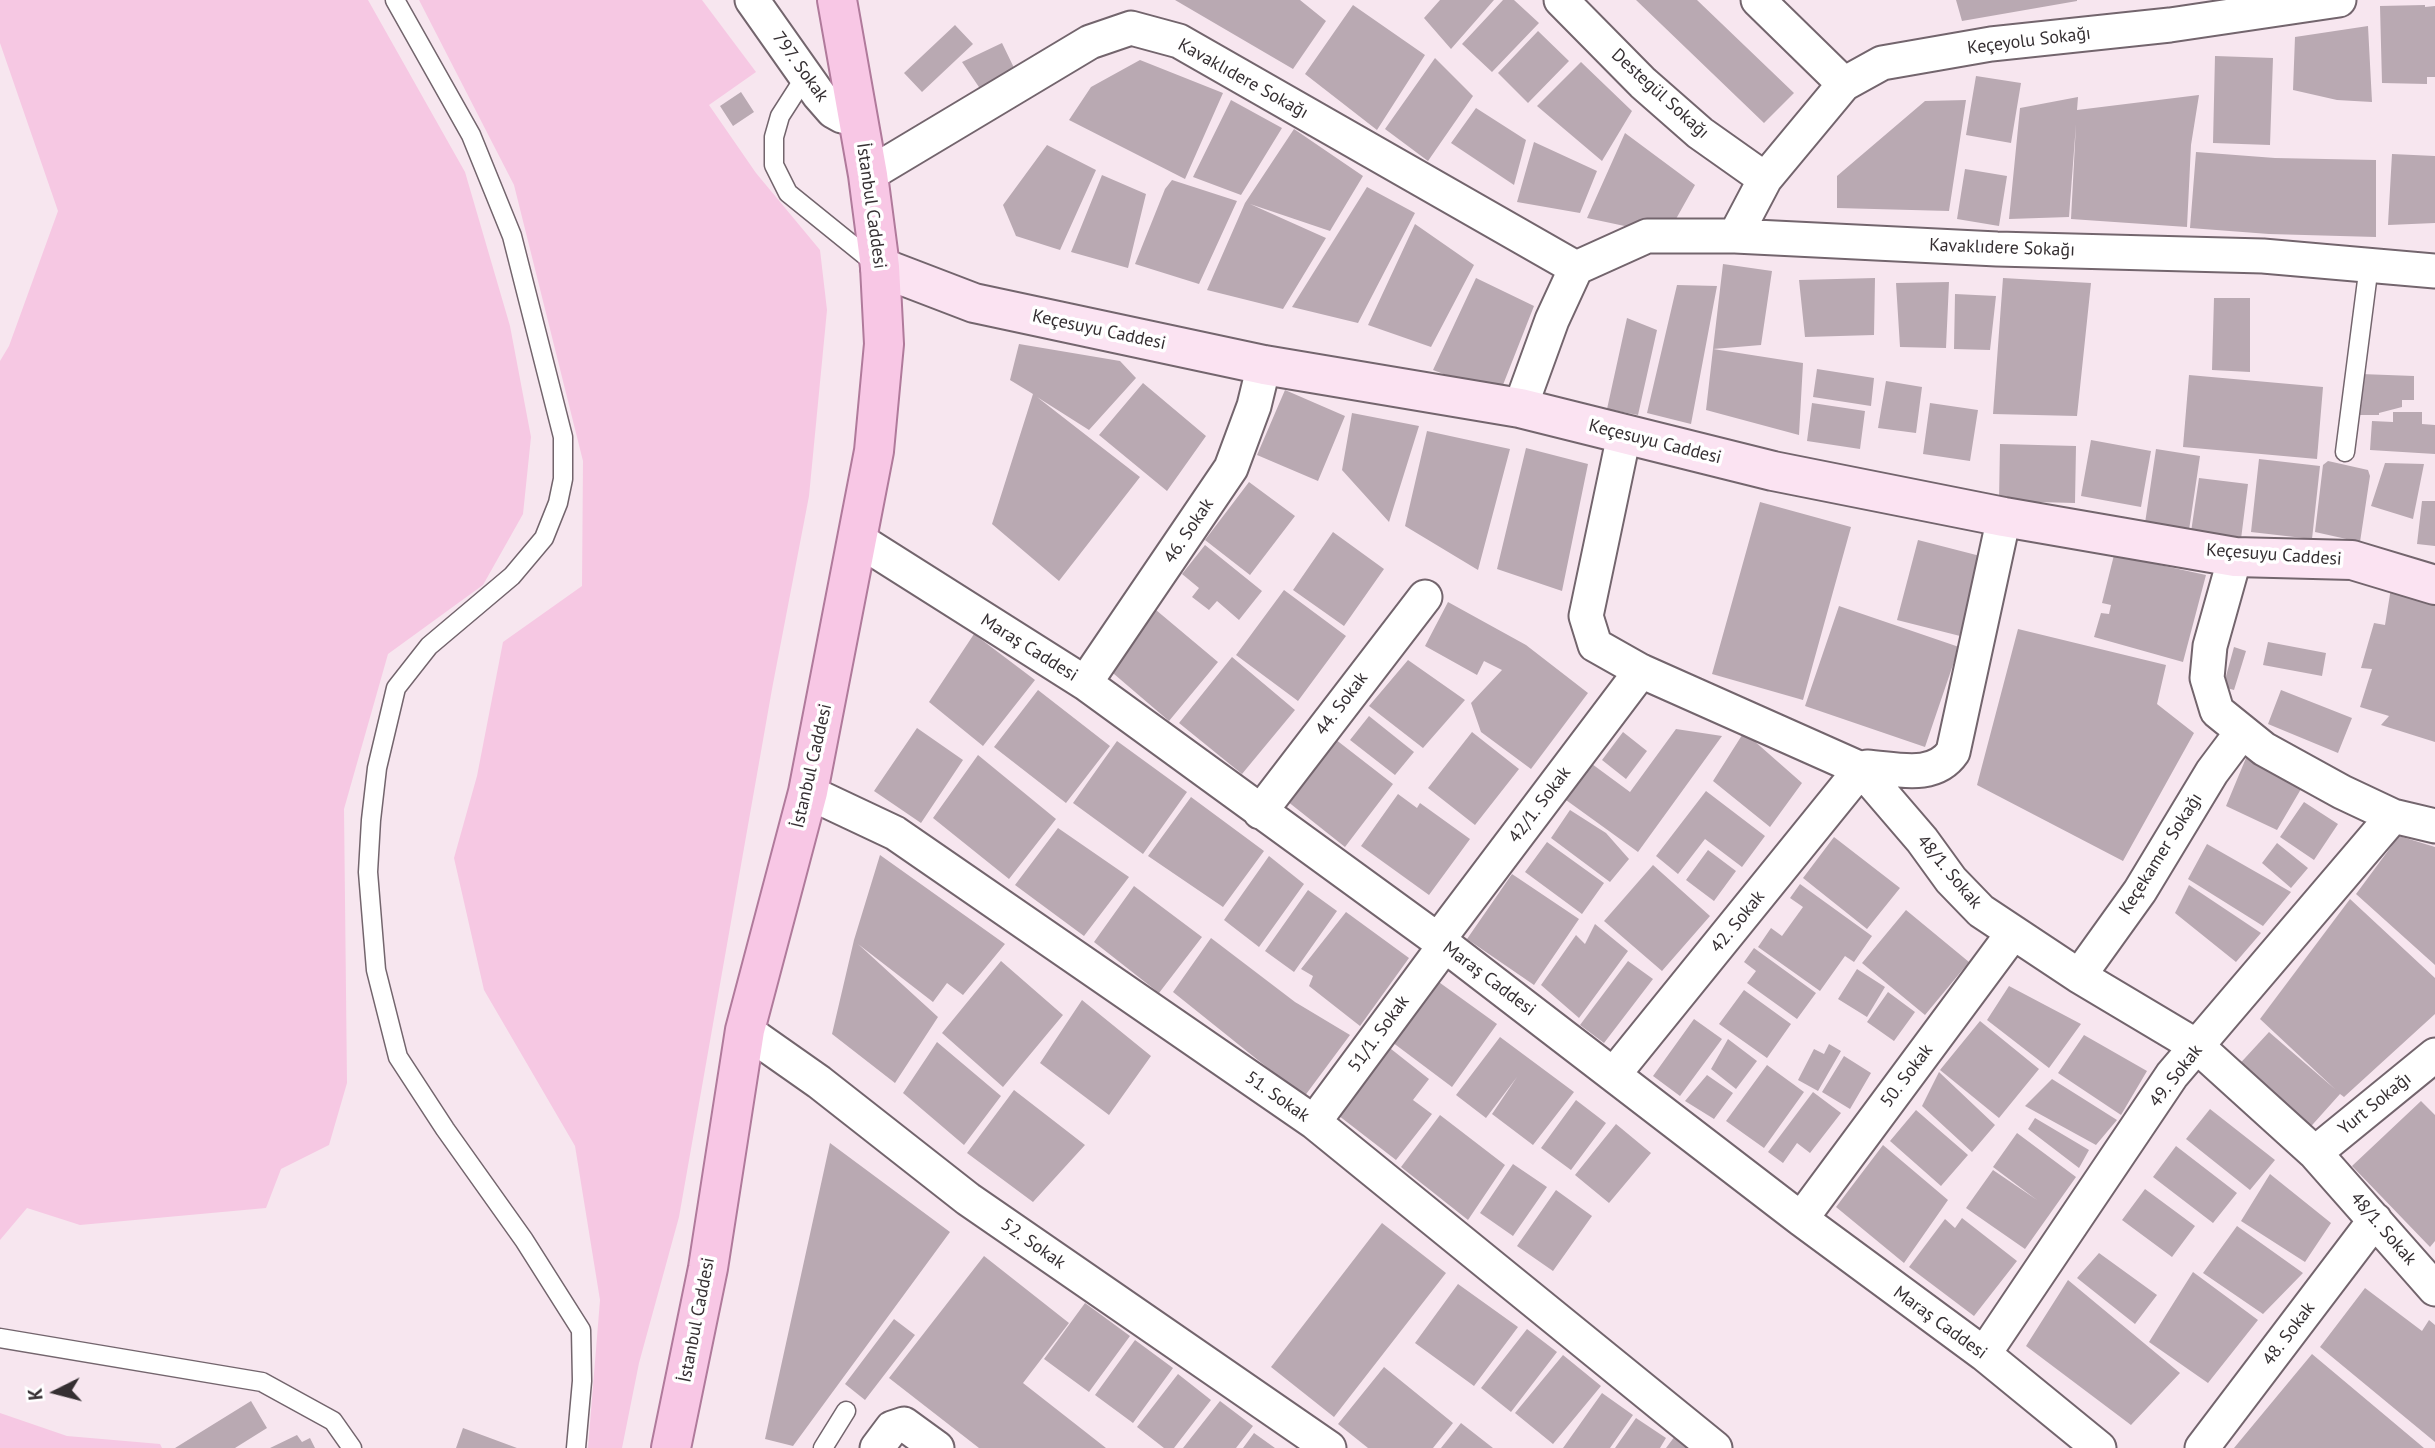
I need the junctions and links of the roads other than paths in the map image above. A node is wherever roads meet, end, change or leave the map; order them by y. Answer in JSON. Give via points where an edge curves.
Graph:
{"nodes":[{"id":1,"x":395,"y":0,"type":"edge"},
{"id":2,"x":752,"y":0,"type":"edge"},
{"id":3,"x":836,"y":0,"type":"edge"},
{"id":4,"x":857,"y":0,"type":"edge"},
{"id":5,"x":1561,"y":0,"type":"edge"},
{"id":6,"x":1758,"y":0,"type":"edge"},
{"id":7,"x":2339,"y":0,"type":"edge"},
{"id":8,"x":2167,"y":12,"type":"edge"},
{"id":9,"x":805,"y":76,"type":"junction"},
{"id":10,"x":852,"y":77,"type":"junction"},
{"id":11,"x":1844,"y":84,"type":"junction"},
{"id":12,"x":859,"y":120,"type":"junction"},
{"id":13,"x":869,"y":175,"type":"junction"},
{"id":14,"x":1765,"y":179,"type":"junction"},
{"id":15,"x":1735,"y":236,"type":"junction"},
{"id":16,"x":2369,"y":265,"type":"junction"},
{"id":17,"x":880,"y":267,"type":"junction"},
{"id":18,"x":1576,"y":268,"type":"junction"},
{"id":19,"x":2435,"y":271,"type":"edge"},
{"id":20,"x":1264,"y":365,"type":"junction"},
{"id":21,"x":1520,"y":408,"type":"junction"},
{"id":22,"x":1624,"y":435,"type":"junction"},
{"id":23,"x":2345,"y":452,"type":"dead end"},
{"id":24,"x":2004,"y":517,"type":"junction"},
{"id":25,"x":859,"y":540,"type":"junction"},
{"id":26,"x":2235,"y":556,"type":"junction"},
{"id":27,"x":2435,"y":585,"type":"edge"},
{"id":28,"x":1425,"y":597,"type":"dead end"},
{"id":29,"x":1642,"y":671,"type":"junction"},
{"id":30,"x":1085,"y":683,"type":"junction"},
{"id":31,"x":2242,"y":732,"type":"junction"},
{"id":32,"x":1861,"y":769,"type":"junction"},
{"id":33,"x":808,"y":792,"type":"junction"},
{"id":34,"x":1260,"y":812,"type":"junction"},
{"id":35,"x":2393,"y":816,"type":"junction"},
{"id":36,"x":2435,"y":826,"type":"edge"},
{"id":37,"x":2013,"y":933,"type":"junction"},
{"id":38,"x":1441,"y":943,"type":"junction"},
{"id":39,"x":2078,"y":976,"type":"junction"},
{"id":40,"x":745,"y":1030,"type":"junction"},
{"id":41,"x":2199,"y":1047,"type":"junction"},
{"id":42,"x":2435,"y":1055,"type":"edge"},
{"id":43,"x":1614,"y":1074,"type":"junction"},
{"id":44,"x":1314,"y":1122,"type":"junction"},
{"id":45,"x":2315,"y":1153,"type":"junction"},
{"id":46,"x":1801,"y":1219,"type":"junction"},
{"id":47,"x":2375,"y":1220,"type":"junction"},
{"id":48,"x":2435,"y":1289,"type":"edge"},
{"id":49,"x":0,"y":1338,"type":"edge"},
{"id":50,"x":1984,"y":1354,"type":"junction"},
{"id":51,"x":846,"y":1411,"type":"dead end"},
{"id":52,"x":352,"y":1448,"type":"edge"},
{"id":53,"x":576,"y":1448,"type":"edge"},
{"id":54,"x":671,"y":1448,"type":"edge"},
{"id":55,"x":823,"y":1448,"type":"edge"},
{"id":56,"x":877,"y":1448,"type":"edge"},
{"id":57,"x":937,"y":1448,"type":"edge"},
{"id":58,"x":1329,"y":1448,"type":"edge"},
{"id":59,"x":1714,"y":1448,"type":"edge"},
{"id":60,"x":2099,"y":1448,"type":"edge"},
{"id":61,"x":2202,"y":1448,"type":"edge"}],
"edges":[{"from":1,"to":53,"type":"lane","via":[[471,135],[512,236],[563,437],[563,479],[544,538],[512,576],[429,646],[396,688],[377,768],[371,820],[368,872],[376,970],[398,1056],[581,1330]]},
{"from":2,"to":9,"type":"street","name":"797. Sokak"},
{"from":3,"to":10,"type":"main road","name":"İstanbul Caddesi"},
{"from":4,"to":10,"type":"main road","name":"İstanbul Caddesi"},
{"from":5,"to":14,"type":"street","name":"Destegül Sokağı","via":[[1643,83],[1700,133]]},
{"from":6,"to":11,"type":"street"},
{"from":7,"to":8,"type":"street","name":"Keçeyolu Sokağı"},
{"from":8,"to":11,"type":"street","name":"Keçeyolu Sokağı","via":[[1882,63]]},
{"from":9,"to":12,"type":"street","name":"797. Sokak","via":[[833,111]]},
{"from":9,"to":17,"type":"lane","via":[[780,116],[774,165],[788,193]]},
{"from":10,"to":12,"type":"main road","name":"İstanbul Caddesi"},
{"from":11,"to":14,"type":"street"},
{"from":12,"to":13,"type":"main road","name":"İstanbul Caddesi"},
{"from":13,"to":17,"type":"main road","name":"İstanbul Caddesi"},
{"from":13,"to":18,"type":"street","name":"Kavaklıdere Sokağı","via":[[1090,41],[1132,28],[1179,41]]},
{"from":14,"to":15,"type":"street"},
{"from":15,"to":16,"type":"street","name":"Kavaklıdere Sokağı","via":[[2263,256]]},
{"from":15,"to":18,"type":"street","name":"Kavaklıdere Sokağı","via":[[1647,236]]},
{"from":16,"to":19,"type":"street","name":"Kavaklıdere Sokağı"},
{"from":16,"to":23,"type":"lane"},
{"from":17,"to":20,"type":"street","name":"Keçesuyu Caddesi","via":[[974,303]]},
{"from":17,"to":25,"type":"main road","name":"İstanbul Caddesi","via":[[884,344],[874,451]]},
{"from":18,"to":21,"type":"street"},
{"from":20,"to":21,"type":"street","name":"Keçesuyu Caddesi"},
{"from":20,"to":30,"type":"street","name":"46. Sokak","via":[[1231,468]]},
{"from":21,"to":22,"type":"street","name":"Keçesuyu Caddesi"},
{"from":22,"to":24,"type":"street","name":"Keçesuyu Caddesi","via":[[1773,471]]},
{"from":22,"to":29,"type":"street","name":"48/1. Sokak","via":[[1586,616],[1595,645]]},
{"from":24,"to":26,"type":"street","name":"Keçesuyu Caddesi"},
{"from":24,"to":32,"type":"street","via":[[1953,752],[1942,765],[1923,771]]},
{"from":25,"to":30,"type":"street","name":"Maraş Caddesi"},
{"from":25,"to":33,"type":"main road","name":"İstanbul Caddesi"},
{"from":26,"to":27,"type":"street","name":"Keçesuyu Caddesi","via":[[2352,560]]},
{"from":26,"to":31,"type":"street","via":[[2210,646],[2207,678],[2217,711]]},
{"from":28,"to":34,"type":"street","name":"44. Sokak"},
{"from":29,"to":32,"type":"street","name":"48/1. Sokak"},
{"from":29,"to":38,"type":"street","name":"42/1. Sokak"},
{"from":30,"to":34,"type":"street","name":"Maraş Caddesi"},
{"from":31,"to":35,"type":"street","via":[[2264,749]]},
{"from":31,"to":39,"type":"street","name":"Keçekamer Sokağı","via":[[2212,772],[2140,891]]},
{"from":32,"to":37,"type":"street","name":"48/1. Sokak","via":[[1951,880],[1981,911]]},
{"from":32,"to":43,"type":"street","name":"42. Sokak"},
{"from":33,"to":40,"type":"main road","name":"İstanbul Caddesi"},
{"from":33,"to":44,"type":"street","name":"51. Sokak","via":[[895,833]]},
{"from":34,"to":38,"type":"street","name":"Maraş Caddesi"},
{"from":35,"to":36,"type":"street"},
{"from":35,"to":41,"type":"street","name":"49. Sokak"},
{"from":37,"to":39,"type":"street","name":"48/1. Sokak"},
{"from":37,"to":46,"type":"street","name":"50. Sokak"},
{"from":38,"to":43,"type":"street","name":"Maraş Caddesi"},
{"from":38,"to":44,"type":"street","name":"51/1. Sokak"},
{"from":39,"to":41,"type":"street","name":"48/1. Sokak"},
{"from":40,"to":54,"type":"main road","name":"İstanbul Caddesi","via":[[708,1268]]},
{"from":40,"to":58,"type":"street","name":"52. Sokak","via":[[968,1199]]},
{"from":41,"to":45,"type":"street","name":"48/1. Sokak"},
{"from":41,"to":50,"type":"street","name":"49. Sokak","via":[[2172,1075]]},
{"from":42,"to":45,"type":"street","name":"Yurt Sokağı"},
{"from":43,"to":46,"type":"street","name":"Maraş Caddesi"},
{"from":44,"to":59,"type":"street","name":"51. Sokak"},
{"from":45,"to":47,"type":"street","name":"48/1. Sokak"},
{"from":46,"to":50,"type":"street","name":"Maraş Caddesi"},
{"from":47,"to":48,"type":"street","name":"48/1. Sokak"},
{"from":47,"to":61,"type":"street","name":"48. Sokak"},
{"from":49,"to":52,"type":"lane","via":[[262,1382],[333,1421]]},
{"from":50,"to":60,"type":"street","name":"Maraş Caddesi"},
{"from":51,"to":55,"type":"lane"},
{"from":56,"to":57,"type":"street","via":[[892,1428],[904,1424]]}]}
